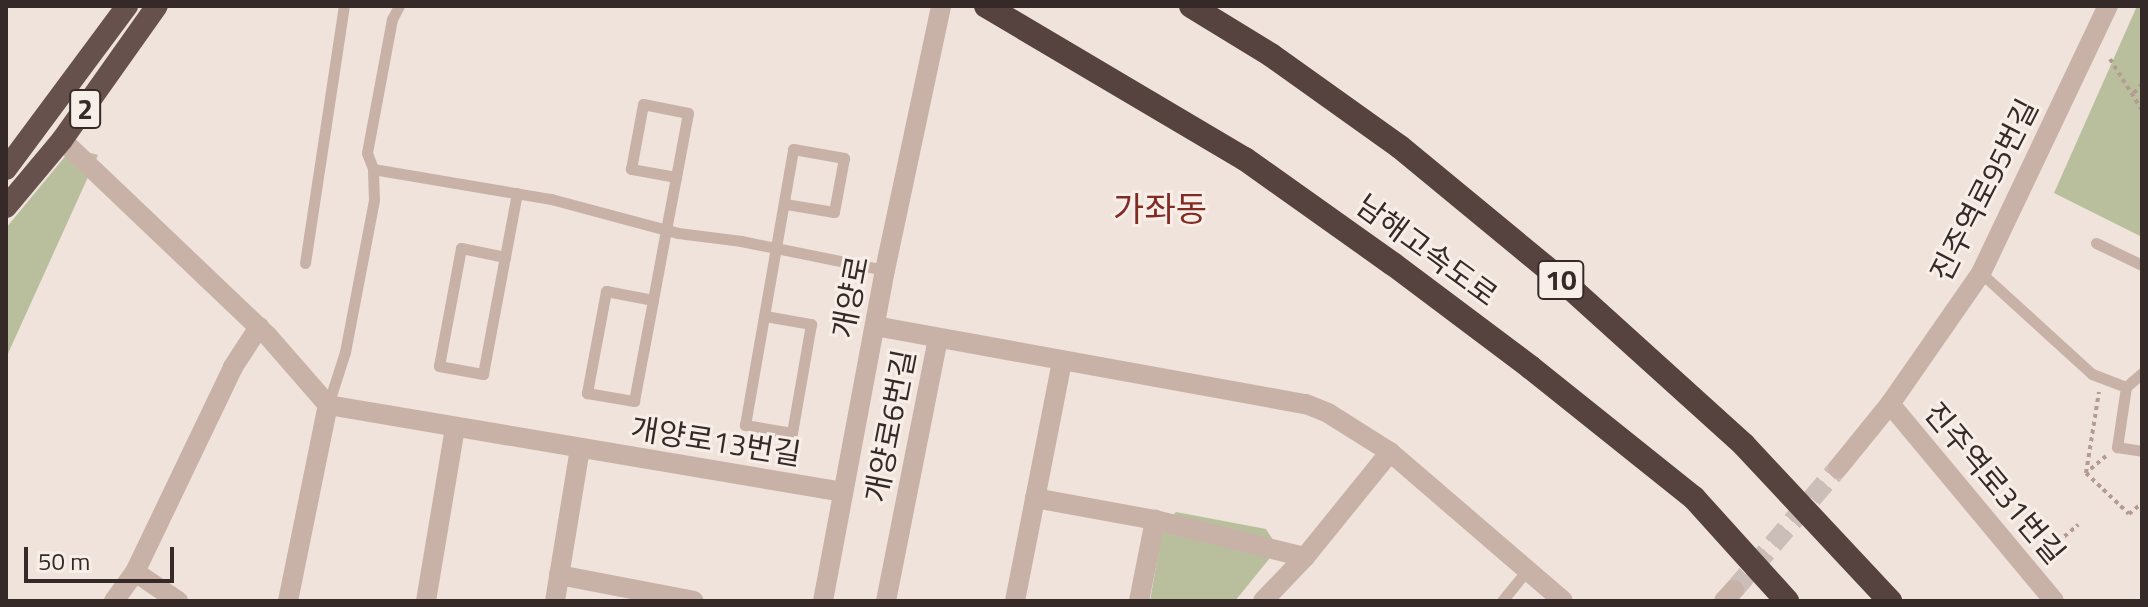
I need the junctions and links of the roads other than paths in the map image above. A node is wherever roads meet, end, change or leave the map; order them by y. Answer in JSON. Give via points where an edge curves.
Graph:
{"nodes":[{"id":1,"x":127,"y":6,"type":"edge"},
{"id":2,"x":157,"y":6,"type":"edge"},
{"id":3,"x":344,"y":6,"type":"edge"},
{"id":4,"x":399,"y":6,"type":"edge"},
{"id":5,"x":941,"y":6,"type":"edge"},
{"id":6,"x":986,"y":6,"type":"edge"},
{"id":7,"x":1191,"y":6,"type":"edge"},
{"id":8,"x":2108,"y":6,"type":"edge"},
{"id":9,"x":62,"y":140,"type":"junction"},
{"id":10,"x":6,"y":169,"type":"edge"},
{"id":11,"x":373,"y":169,"type":"junction"},
{"id":12,"x":676,"y":177,"type":"junction"},
{"id":13,"x":517,"y":193,"type":"junction"},
{"id":14,"x":785,"y":204,"type":"junction"},
{"id":15,"x":6,"y":207,"type":"edge"},
{"id":16,"x":666,"y":230,"type":"junction"},
{"id":17,"x":2096,"y":243,"type":"dead end"},
{"id":18,"x":776,"y":249,"type":"junction"},
{"id":19,"x":505,"y":257,"type":"junction"},
{"id":20,"x":305,"y":263,"type":"dead end"},
{"id":21,"x":2142,"y":265,"type":"edge"},
{"id":22,"x":885,"y":270,"type":"junction"},
{"id":23,"x":1981,"y":273,"type":"junction"},
{"id":24,"x":653,"y":300,"type":"junction"},
{"id":25,"x":765,"y":316,"type":"junction"},
{"id":26,"x":875,"y":326,"type":"junction"},
{"id":27,"x":259,"y":327,"type":"junction"},
{"id":28,"x":938,"y":338,"type":"junction"},
{"id":29,"x":1062,"y":361,"type":"junction"},
{"id":30,"x":2142,"y":373,"type":"edge"},
{"id":31,"x":2126,"y":387,"type":"junction"},
{"id":32,"x":1890,"y":404,"type":"junction"},
{"id":33,"x":328,"y":405,"type":"junction"},
{"id":34,"x":455,"y":428,"type":"junction"},
{"id":35,"x":580,"y":449,"type":"junction"},
{"id":36,"x":2142,"y":451,"type":"edge"},
{"id":37,"x":1390,"y":452,"type":"junction"},
{"id":38,"x":1838,"y":468,"type":"tunnel mouth"},
{"id":39,"x":843,"y":492,"type":"junction"},
{"id":40,"x":1035,"y":498,"type":"junction"},
{"id":41,"x":1155,"y":520,"type":"junction"},
{"id":42,"x":1305,"y":557,"type":"junction"},
{"id":43,"x":1527,"y":570,"type":"junction"},
{"id":44,"x":135,"y":572,"type":"junction"},
{"id":45,"x":559,"y":575,"type":"junction"},
{"id":46,"x":114,"y":601,"type":"edge"},
{"id":47,"x":178,"y":601,"type":"edge"},
{"id":48,"x":288,"y":601,"type":"edge"},
{"id":49,"x":426,"y":601,"type":"edge"},
{"id":50,"x":555,"y":601,"type":"edge"},
{"id":51,"x":694,"y":601,"type":"edge"},
{"id":52,"x":823,"y":601,"type":"edge"},
{"id":53,"x":886,"y":601,"type":"edge"},
{"id":54,"x":1015,"y":601,"type":"edge"},
{"id":55,"x":1139,"y":601,"type":"edge"},
{"id":56,"x":1263,"y":601,"type":"edge"},
{"id":57,"x":1502,"y":601,"type":"edge"},
{"id":58,"x":1563,"y":601,"type":"edge"},
{"id":59,"x":1787,"y":601,"type":"edge"},
{"id":60,"x":1890,"y":601,"type":"edge"},
{"id":61,"x":2054,"y":601,"type":"edge"}],
"edges":[{"from":1,"to":10,"type":"highway","number":"2"},
{"from":2,"to":9,"type":"highway","number":"2"},
{"from":3,"to":20,"type":"lane"},
{"from":4,"to":11,"type":"lane","via":[[392,19],[367,153]]},
{"from":5,"to":22,"type":"street","name":"개양로"},
{"from":6,"to":59,"type":"highway","name":"남해고속도로","via":[[1245,159],[1530,367],[1694,498]]},
{"from":7,"to":60,"type":"highway","name":"남해고속도로","number":"10","via":[[1271,55],[1400,147],[1565,283],[1744,445]]},
{"from":8,"to":23,"type":"street","name":"진주역로95번길"},
{"from":9,"to":15,"type":"highway","number":"2"},
{"from":9,"to":27,"type":"street"},
{"from":11,"to":13,"type":"lane"},
{"from":11,"to":33,"type":"lane","via":[[374,200],[345,352]]},
{"from":12,"to":12,"type":"lane","via":[[631,169],[643,104],[688,113]]},
{"from":12,"to":16,"type":"lane"},
{"from":13,"to":16,"type":"lane"},
{"from":13,"to":19,"type":"lane"},
{"from":14,"to":14,"type":"lane","via":[[834,212],[844,158],[793,149]]},
{"from":14,"to":18,"type":"lane"},
{"from":16,"to":18,"type":"lane"},
{"from":16,"to":24,"type":"lane"},
{"from":17,"to":21,"type":"lane"},
{"from":18,"to":22,"type":"lane"},
{"from":18,"to":25,"type":"lane"},
{"from":19,"to":19,"type":"lane","via":[[483,374],[439,366],[461,248]]},
{"from":22,"to":26,"type":"street","name":"개양로"},
{"from":23,"to":31,"type":"lane","via":[[2092,374]]},
{"from":23,"to":32,"type":"street","name":"진주역로95번길"},
{"from":24,"to":24,"type":"lane","via":[[634,401],[587,393],[606,291]]},
{"from":25,"to":25,"type":"lane","via":[[745,425],[792,433],[811,324]]},
{"from":26,"to":28,"type":"street"},
{"from":26,"to":39,"type":"street","name":"개양로"},
{"from":27,"to":33,"type":"street"},
{"from":27,"to":44,"type":"street","via":[[233,367]]},
{"from":28,"to":29,"type":"street","name":"개양로6번길"},
{"from":28,"to":53,"type":"street","name":"개양로6번길"},
{"from":29,"to":37,"type":"street","name":"개양로6번길","via":[[1306,404]]},
{"from":29,"to":40,"type":"street"},
{"from":30,"to":31,"type":"lane"},
{"from":31,"to":36,"type":"lane","via":[[2117,447]]},
{"from":32,"to":38,"type":"street","name":"진주역로95번길"},
{"from":32,"to":61,"type":"street","name":"진주역로31번길"},
{"from":33,"to":34,"type":"street","name":"개양로13번길"},
{"from":33,"to":48,"type":"street"},
{"from":34,"to":35,"type":"street","name":"개양로13번길"},
{"from":34,"to":49,"type":"street"},
{"from":35,"to":39,"type":"street","name":"개양로13번길"},
{"from":35,"to":45,"type":"street"},
{"from":37,"to":42,"type":"street"},
{"from":37,"to":43,"type":"street","name":"개양로6번길"},
{"from":39,"to":52,"type":"street","name":"개양로"},
{"from":40,"to":41,"type":"street"},
{"from":40,"to":54,"type":"street"},
{"from":41,"to":42,"type":"street"},
{"from":41,"to":55,"type":"street"},
{"from":42,"to":56,"type":"street"},
{"from":43,"to":57,"type":"lane"},
{"from":43,"to":58,"type":"street","name":"개양로6번길"},
{"from":44,"to":46,"type":"street"},
{"from":44,"to":47,"type":"street"},
{"from":45,"to":50,"type":"street"},
{"from":45,"to":51,"type":"street"}]}
